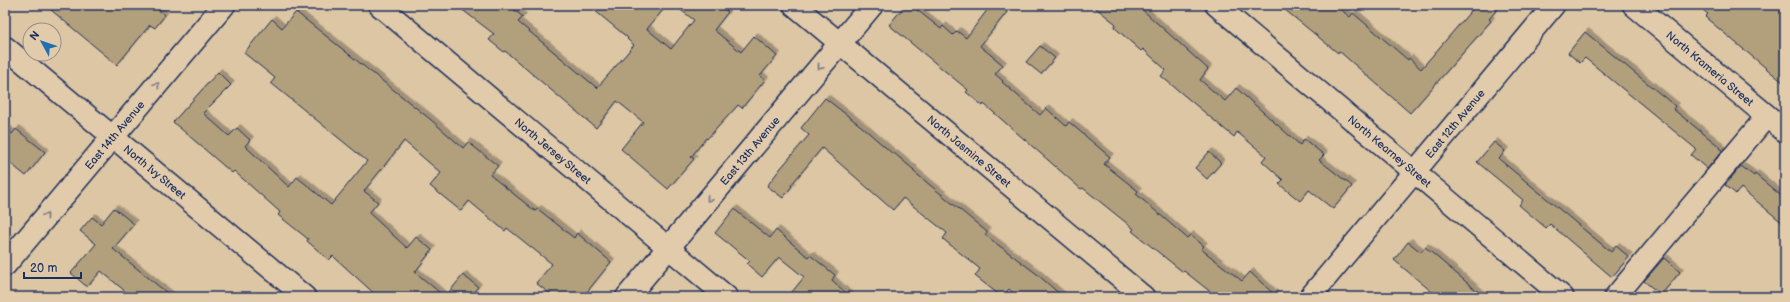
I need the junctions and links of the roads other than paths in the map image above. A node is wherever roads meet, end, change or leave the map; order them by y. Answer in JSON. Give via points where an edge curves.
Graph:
{"nodes":[{"id":1,"x":224,"y":5,"type":"edge"},
{"id":2,"x":379,"y":5,"type":"edge"},
{"id":3,"x":794,"y":5,"type":"edge"},
{"id":4,"x":872,"y":5,"type":"edge"},
{"id":5,"x":1216,"y":5,"type":"edge"},
{"id":6,"x":1554,"y":5,"type":"edge"},
{"id":7,"x":1634,"y":5,"type":"edge"},
{"id":8,"x":840,"y":43,"type":"junction"},
{"id":9,"x":5,"y":47,"type":"edge"},
{"id":10,"x":1767,"y":116,"type":"junction"},
{"id":11,"x":1785,"y":131,"type":"edge"},
{"id":12,"x":113,"y":137,"type":"junction"},
{"id":13,"x":1414,"y":172,"type":"junction"},
{"id":14,"x":668,"y":248,"type":"junction"},
{"id":15,"x":5,"y":265,"type":"edge"},
{"id":16,"x":305,"y":297,"type":"edge"},
{"id":17,"x":627,"y":297,"type":"edge"},
{"id":18,"x":727,"y":297,"type":"edge"},
{"id":19,"x":1144,"y":297,"type":"edge"},
{"id":20,"x":1310,"y":297,"type":"edge"},
{"id":21,"x":1563,"y":297,"type":"edge"},
{"id":22,"x":1615,"y":297,"type":"edge"}],
"edges":[{"from":12,"to":1,"type":"main road","name":"East 14th Avenue","one_way":true},
{"from":2,"to":14,"type":"street","name":"North Jersey Street"},
{"from":3,"to":8,"type":"street","name":"North Jasmine Street"},
{"from":4,"to":8,"type":"main road","name":"East 13th Avenue"},
{"from":5,"to":13,"type":"street","name":"North Kearney Street"},
{"from":6,"to":13,"type":"street","name":"East 12th Avenue"},
{"from":7,"to":10,"type":"main road","name":"North Krameria Street"},
{"from":8,"to":14,"type":"main road","name":"East 13th Avenue","one_way":true},
{"from":8,"to":19,"type":"street","name":"North Jasmine Street"},
{"from":9,"to":12,"type":"street","name":"North Ivy Street"},
{"from":10,"to":11,"type":"main road","name":"North Krameria Street"},
{"from":10,"to":22,"type":"street"},
{"from":15,"to":12,"type":"main road","name":"East 14th Avenue","one_way":true},
{"from":12,"to":16,"type":"street","name":"North Ivy Street"},
{"from":13,"to":20,"type":"street","name":"East 12th Avenue"},
{"from":13,"to":21,"type":"street","name":"North Kearney Street"},
{"from":14,"to":17,"type":"main road","name":"East 13th Avenue"},
{"from":14,"to":18,"type":"street","name":"North Jersey Street"}]}
